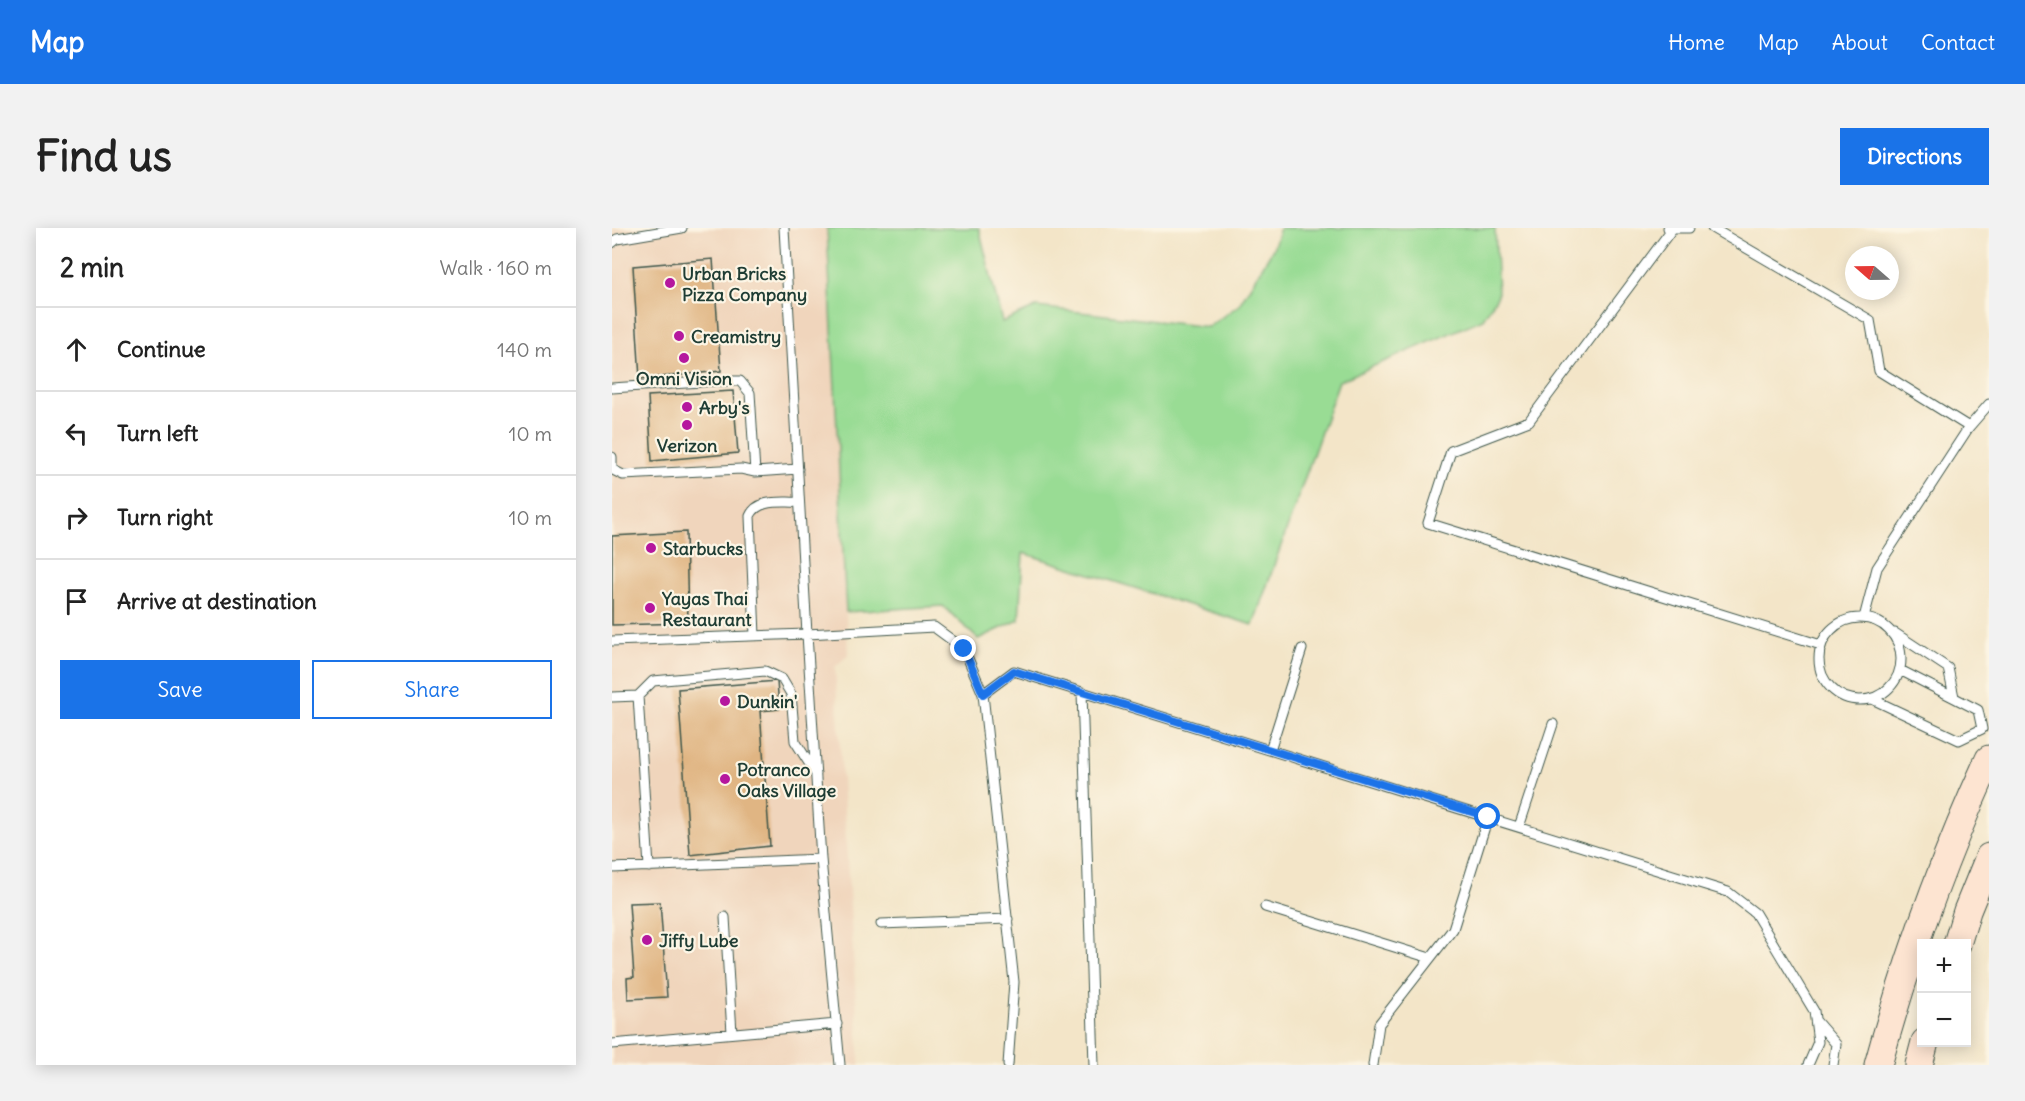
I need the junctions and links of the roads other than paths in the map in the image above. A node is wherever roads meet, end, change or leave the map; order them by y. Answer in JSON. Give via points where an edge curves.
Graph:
{"nodes":[{"id":1,"x":682,"y":228,"type":"edge"},
{"id":2,"x":784,"y":228,"type":"edge"},
{"id":3,"x":1689,"y":228,"type":"edge"},
{"id":4,"x":1712,"y":228,"type":"edge"},
{"id":5,"x":1670,"y":229,"type":"edge"},
{"id":6,"x":612,"y":243,"type":"edge"},
{"id":7,"x":612,"y":387,"type":"edge"},
{"id":8,"x":1989,"y":404,"type":"edge"},
{"id":9,"x":1969,"y":427,"type":"junction"},
{"id":10,"x":612,"y":457,"type":"edge"},
{"id":11,"x":613,"y":470,"type":"edge"},
{"id":12,"x":798,"y":470,"type":"junction"},
{"id":13,"x":755,"y":472,"type":"junction"},
{"id":14,"x":800,"y":502,"type":"junction"},
{"id":15,"x":1864,"y":618,"type":"junction"},
{"id":16,"x":1890,"y":630,"type":"junction"},
{"id":17,"x":807,"y":634,"type":"junction"},
{"id":18,"x":755,"y":636,"type":"junction"},
{"id":19,"x":612,"y":641,"type":"edge"},
{"id":20,"x":1821,"y":645,"type":"junction"},
{"id":21,"x":1302,"y":649,"type":"dead end"},
{"id":22,"x":1900,"y":670,"type":"junction"},
{"id":23,"x":1082,"y":692,"type":"junction"},
{"id":24,"x":983,"y":694,"type":"junction"},
{"id":25,"x":638,"y":696,"type":"junction"},
{"id":26,"x":612,"y":697,"type":"edge"},
{"id":27,"x":1954,"y":697,"type":"junction"},
{"id":28,"x":1872,"y":699,"type":"junction"},
{"id":29,"x":1553,"y":724,"type":"dead end"},
{"id":30,"x":1986,"y":728,"type":"edge"},
{"id":31,"x":1270,"y":750,"type":"junction"},
{"id":32,"x":1989,"y":759,"type":"edge"},
{"id":33,"x":816,"y":774,"type":"junction"},
{"id":34,"x":1488,"y":817,"type":"junction"},
{"id":35,"x":1519,"y":827,"type":"junction"},
{"id":36,"x":1989,"y":857,"type":"edge"},
{"id":37,"x":821,"y":859,"type":"junction"},
{"id":38,"x":649,"y":867,"type":"junction"},
{"id":39,"x":612,"y":868,"type":"edge"},
{"id":40,"x":1265,"y":907,"type":"dead end"},
{"id":41,"x":725,"y":917,"type":"dead end"},
{"id":42,"x":1008,"y":919,"type":"junction"},
{"id":43,"x":881,"y":924,"type":"dead end"},
{"id":44,"x":1959,"y":939,"type":"edge"},
{"id":45,"x":1430,"y":958,"type":"junction"},
{"id":46,"x":1815,"y":1020,"type":"junction"},
{"id":47,"x":837,"y":1024,"type":"junction"},
{"id":48,"x":732,"y":1033,"type":"junction"},
{"id":49,"x":612,"y":1044,"type":"edge"},
{"id":50,"x":1924,"y":1047,"type":"edge"},
{"id":51,"x":840,"y":1065,"type":"edge"},
{"id":52,"x":1008,"y":1065,"type":"edge"},
{"id":53,"x":1094,"y":1065,"type":"edge"},
{"id":54,"x":1373,"y":1065,"type":"edge"},
{"id":55,"x":1808,"y":1065,"type":"edge"},
{"id":56,"x":1833,"y":1065,"type":"edge"},
{"id":57,"x":1878,"y":1065,"type":"edge"},
{"id":58,"x":1919,"y":1065,"type":"edge"}],
"edges":[{"from":1,"to":6,"type":"lane"},
{"from":2,"to":12,"type":"lane"},
{"from":3,"to":5,"type":"lane"},
{"from":4,"to":9,"type":"lane","via":[[1870,320],[1879,371]]},
{"from":5,"to":20,"type":"lane","via":[[1529,421],[1451,451],[1428,523]]},
{"from":7,"to":13,"type":"lane","via":[[740,381],[750,393]]},
{"from":8,"to":9,"type":"lane"},
{"from":9,"to":15,"type":"lane","via":[[1877,568]]},
{"from":10,"to":11,"type":"lane"},
{"from":11,"to":13,"type":"lane","via":[[623,475],[741,469]]},
{"from":12,"to":13,"type":"lane"},
{"from":12,"to":14,"type":"lane"},
{"from":14,"to":17,"type":"lane"},
{"from":14,"to":18,"type":"lane","via":[[760,504],[750,516]]},
{"from":15,"to":16,"type":"lane","via":[[1878,621]]},
{"from":15,"to":20,"type":"lane","via":[[1838,625]]},
{"from":16,"to":22,"type":"lane","via":[[1898,641]]},
{"from":16,"to":27,"type":"lane","via":[[1948,668]]},
{"from":17,"to":18,"type":"lane"},
{"from":17,"to":24,"type":"lane","via":[[934,627],[964,649]]},
{"from":17,"to":33,"type":"lane"},
{"from":18,"to":19,"type":"lane"},
{"from":20,"to":28,"type":"lane","via":[[1820,671],[1826,683],[1847,699]]},
{"from":21,"to":31,"type":"lane"},
{"from":22,"to":27,"type":"lane"},
{"from":22,"to":28,"type":"lane","via":[[1894,683]]},
{"from":23,"to":24,"type":"lane","via":[[1014,671]]},
{"from":23,"to":31,"type":"lane"},
{"from":23,"to":53,"type":"lane"},
{"from":24,"to":42,"type":"lane"},
{"from":25,"to":26,"type":"lane"},
{"from":25,"to":33,"type":"lane","via":[[653,681],[765,671],[782,679],[791,694],[795,741]]},
{"from":25,"to":38,"type":"lane"},
{"from":27,"to":30,"type":"lane","via":[[1978,710]]},
{"from":28,"to":30,"type":"lane","via":[[1959,740]]},
{"from":29,"to":35,"type":"lane"},
{"from":31,"to":34,"type":"lane"},
{"from":32,"to":57,"type":"street","via":[[1938,876]]},
{"from":33,"to":37,"type":"lane"},
{"from":34,"to":35,"type":"lane"},
{"from":34,"to":45,"type":"lane","via":[[1453,929]]},
{"from":35,"to":46,"type":"lane","via":[[1728,892],[1755,913],[1814,1011]]},
{"from":36,"to":44,"type":"street"},
{"from":37,"to":38,"type":"lane"},
{"from":37,"to":47,"type":"lane"},
{"from":38,"to":39,"type":"lane"},
{"from":40,"to":45,"type":"lane"},
{"from":41,"to":48,"type":"lane"},
{"from":42,"to":43,"type":"lane"},
{"from":42,"to":52,"type":"lane","via":[[1014,982]]},
{"from":45,"to":54,"type":"lane","via":[[1379,1024]]},
{"from":46,"to":55,"type":"lane","via":[[1818,1042]]},
{"from":46,"to":56,"type":"lane","via":[[1836,1044]]},
{"from":47,"to":48,"type":"lane"},
{"from":47,"to":51,"type":"lane"},
{"from":48,"to":49,"type":"lane"},
{"from":50,"to":58,"type":"street"}]}
